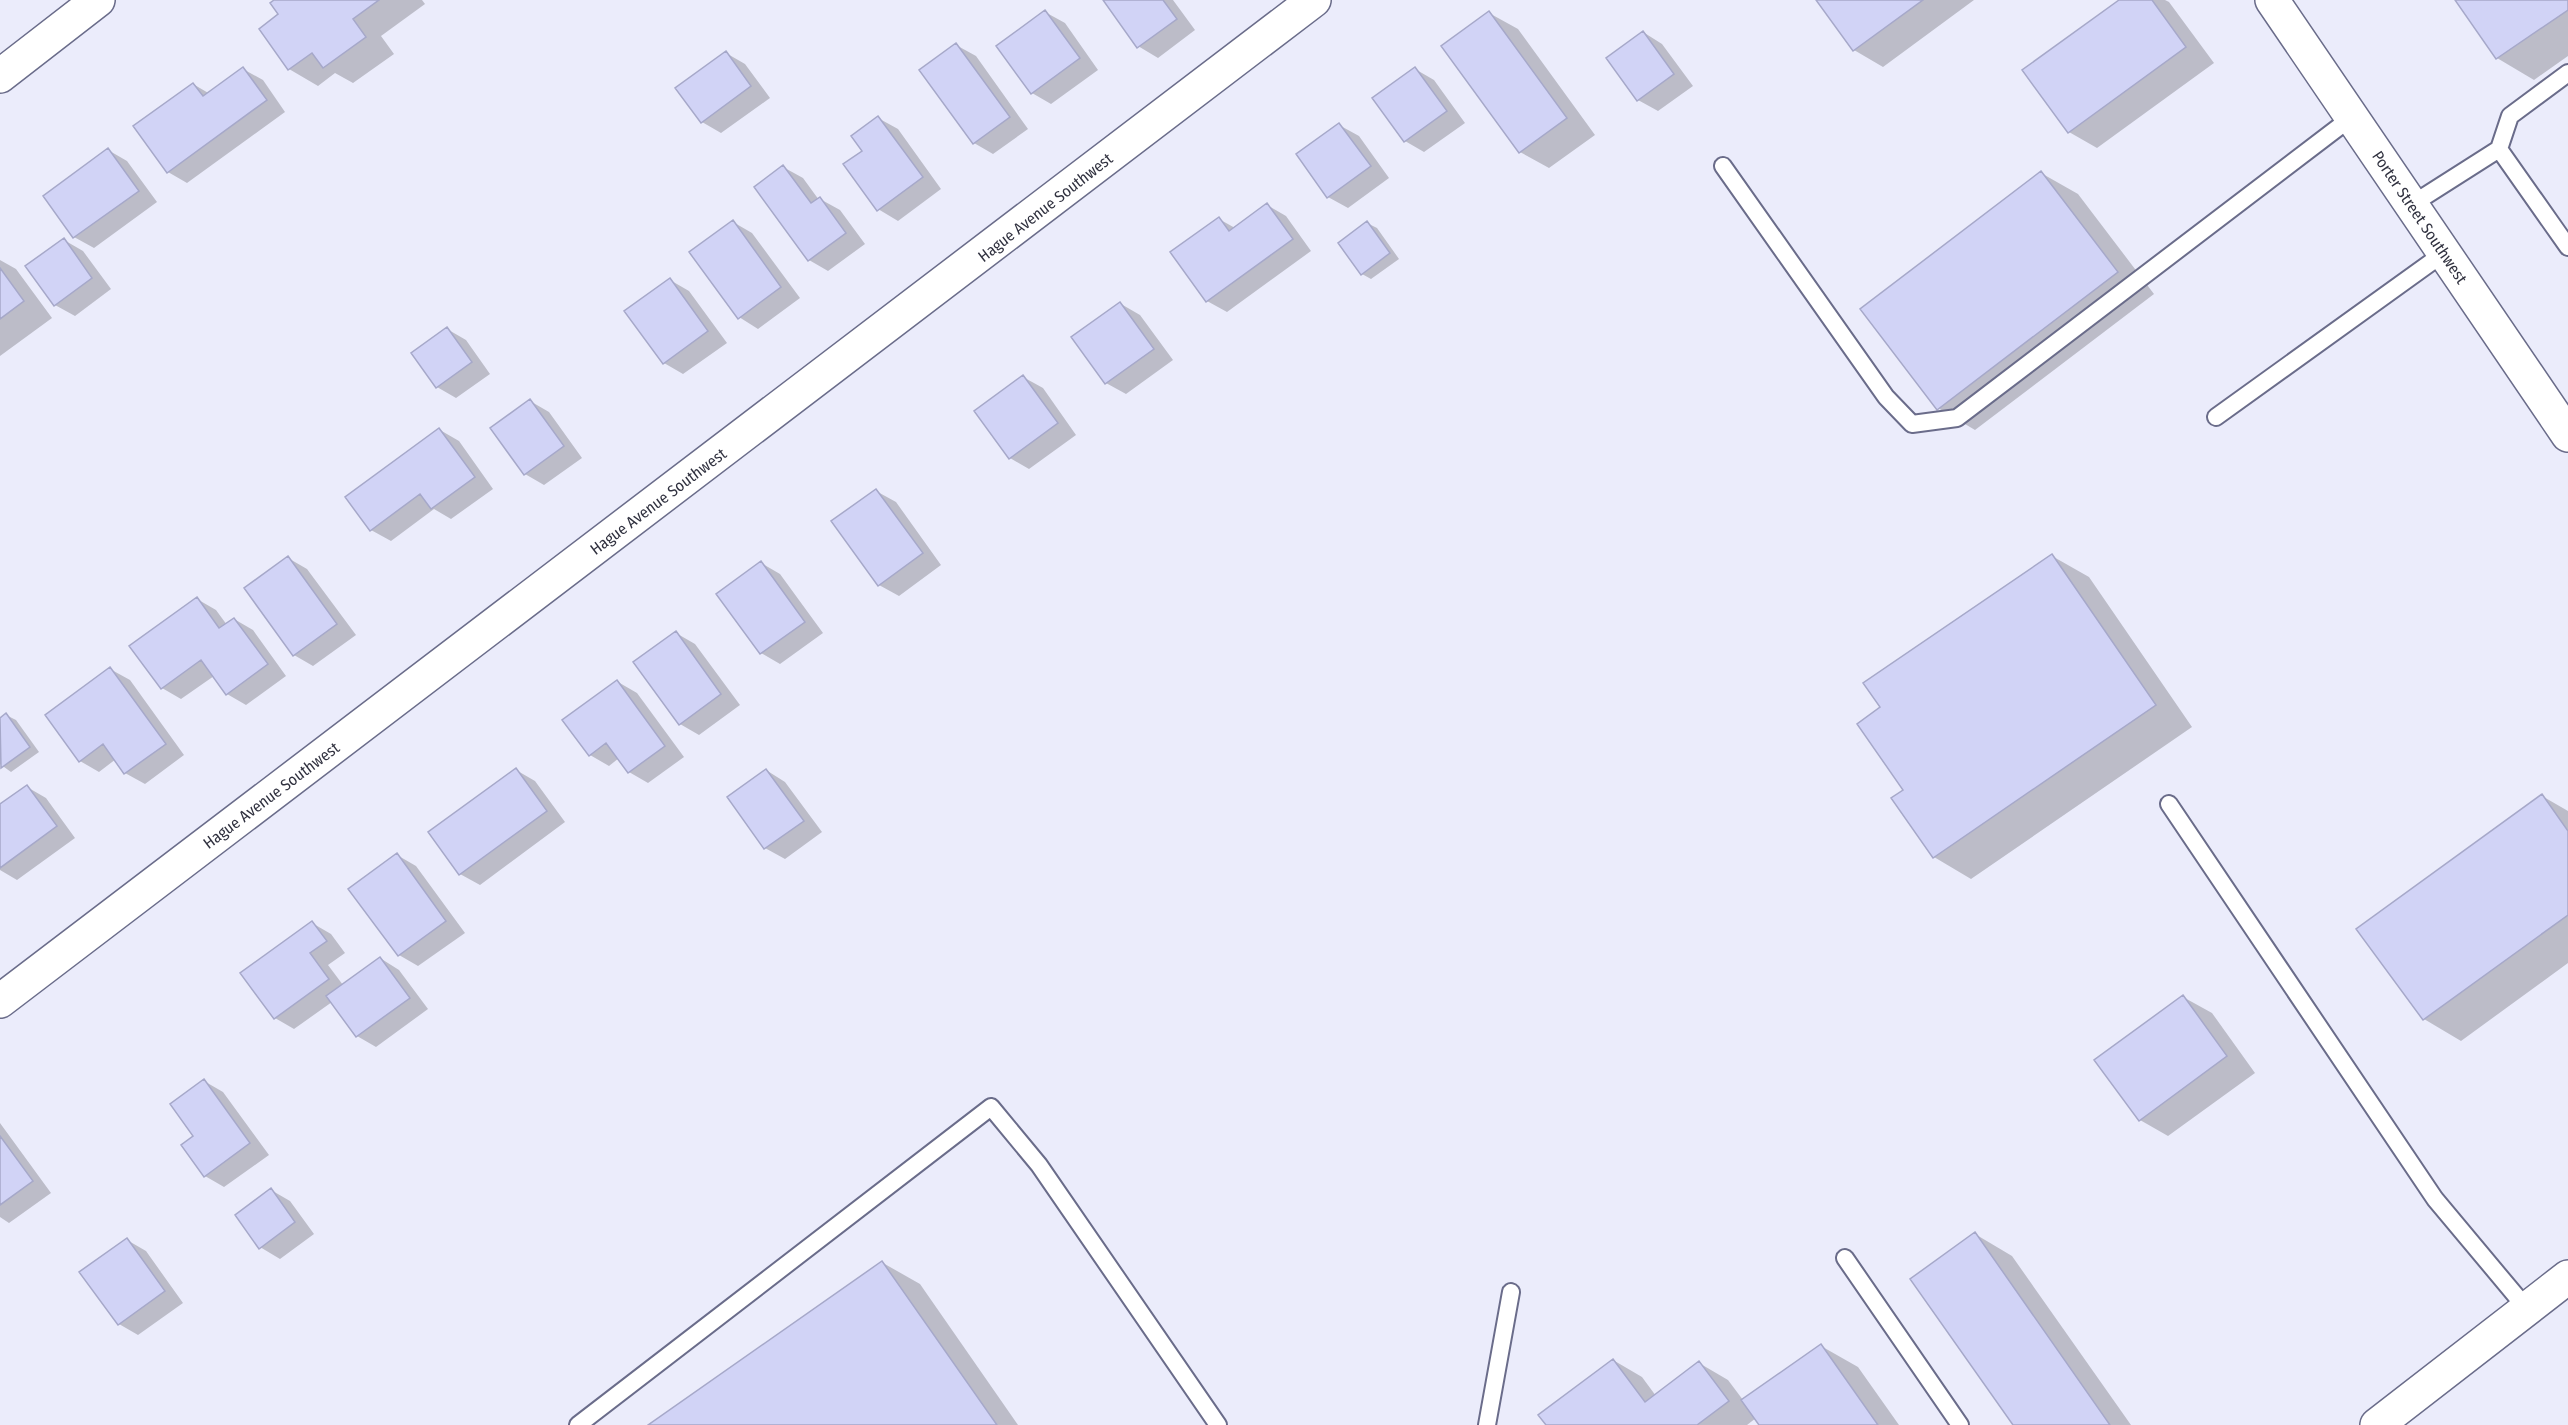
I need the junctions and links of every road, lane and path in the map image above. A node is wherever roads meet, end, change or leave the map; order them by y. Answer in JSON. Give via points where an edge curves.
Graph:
{"nodes":[{"id":1,"x":98,"y":0,"type":"edge"},
{"id":2,"x":1314,"y":0,"type":"edge"},
{"id":3,"x":2272,"y":0,"type":"edge"},
{"id":4,"x":2568,"y":73,"type":"edge"},
{"id":5,"x":0,"y":76,"type":"edge"},
{"id":6,"x":2352,"y":117,"type":"junction"},
{"id":7,"x":2499,"y":149,"type":"junction"},
{"id":8,"x":1723,"y":166,"type":"dead end"},
{"id":9,"x":2411,"y":205,"type":"junction"},
{"id":10,"x":2568,"y":247,"type":"edge"},
{"id":11,"x":2444,"y":253,"type":"junction"},
{"id":12,"x":2216,"y":417,"type":"dead end"},
{"id":13,"x":2568,"y":435,"type":"edge"},
{"id":14,"x":2169,"y":804,"type":"dead end"},
{"id":15,"x":0,"y":1001,"type":"edge"},
{"id":16,"x":1845,"y":1258,"type":"dead end"},
{"id":17,"x":2568,"y":1277,"type":"edge"},
{"id":18,"x":1511,"y":1292,"type":"dead end"},
{"id":19,"x":2527,"y":1309,"type":"junction"},
{"id":20,"x":2392,"y":1421,"type":"edge"},
{"id":21,"x":578,"y":1425,"type":"edge"},
{"id":22,"x":1218,"y":1425,"type":"edge"},
{"id":23,"x":1487,"y":1425,"type":"edge"},
{"id":24,"x":1960,"y":1425,"type":"edge"}],
"edges":[{"from":1,"to":5,"type":"street"},
{"from":2,"to":15,"type":"street","name":"Hague Avenue Southwest"},
{"from":3,"to":6,"type":"street","name":"Porter Street Southwest"},
{"from":4,"to":7,"type":"lane","via":[[2510,116]]},
{"from":6,"to":8,"type":"lane","via":[[1957,418],[1912,424],[1886,398]]},
{"from":6,"to":9,"type":"street","name":"Porter Street Southwest"},
{"from":7,"to":9,"type":"lane"},
{"from":7,"to":10,"type":"lane"},
{"from":9,"to":11,"type":"street","name":"Porter Street Southwest"},
{"from":11,"to":12,"type":"lane"},
{"from":11,"to":13,"type":"street","name":"Porter Street Southwest"},
{"from":14,"to":19,"type":"lane","via":[[2434,1199]]},
{"from":16,"to":24,"type":"lane"},
{"from":17,"to":19,"type":"street"},
{"from":18,"to":23,"type":"lane"},
{"from":19,"to":20,"type":"street"},
{"from":21,"to":22,"type":"lane","via":[[991,1107],[1039,1165]]}]}
